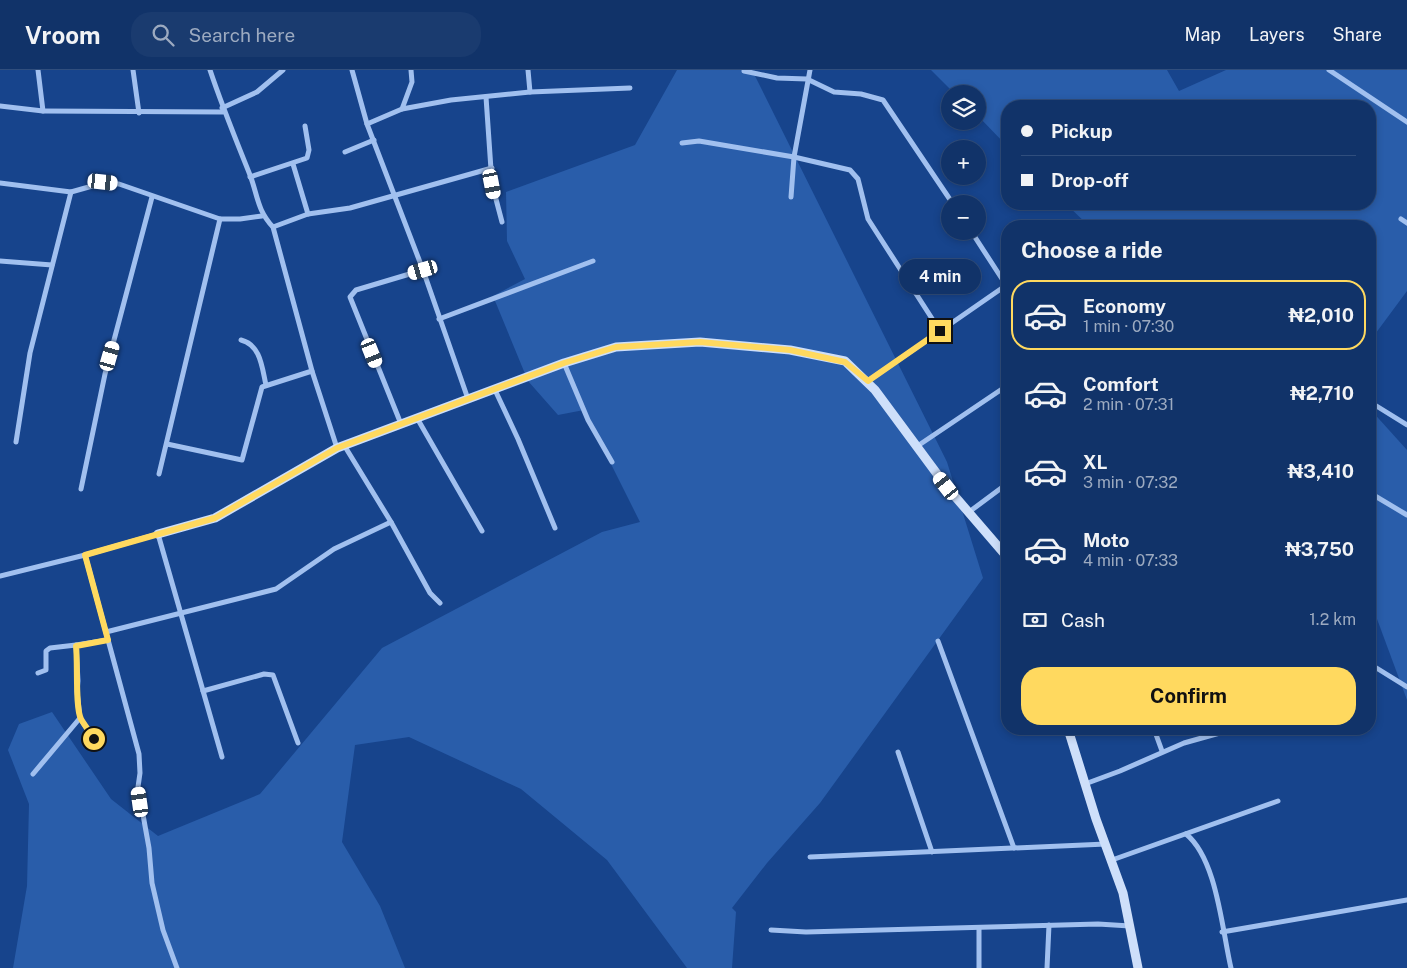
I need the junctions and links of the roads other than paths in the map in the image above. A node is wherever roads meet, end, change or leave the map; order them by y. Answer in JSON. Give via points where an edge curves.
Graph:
{"nodes":[{"id":1,"x":38,"y":70,"type":"edge"},
{"id":2,"x":133,"y":70,"type":"edge"},
{"id":3,"x":210,"y":70,"type":"edge"},
{"id":4,"x":283,"y":70,"type":"edge"},
{"id":5,"x":352,"y":70,"type":"edge"},
{"id":6,"x":411,"y":70,"type":"edge"},
{"id":7,"x":528,"y":70,"type":"edge"},
{"id":8,"x":810,"y":70,"type":"edge"},
{"id":9,"x":1328,"y":70,"type":"edge"},
{"id":10,"x":744,"y":71,"type":"edge"},
{"id":11,"x":807,"y":79,"type":"junction"},
{"id":12,"x":630,"y":88,"type":"dead end"},
{"id":13,"x":530,"y":92,"type":"junction"},
{"id":14,"x":486,"y":97,"type":"junction"},
{"id":15,"x":1374,"y":100,"type":"edge"},
{"id":16,"x":1376,"y":102,"type":"edge"},
{"id":17,"x":0,"y":106,"type":"edge"},
{"id":18,"x":402,"y":109,"type":"junction"},
{"id":19,"x":223,"y":110,"type":"junction"},
{"id":20,"x":43,"y":111,"type":"junction"},
{"id":21,"x":139,"y":113,"type":"junction"},
{"id":22,"x":1407,"y":122,"type":"edge"},
{"id":23,"x":367,"y":124,"type":"junction"},
{"id":24,"x":305,"y":126,"type":"dead end"},
{"id":25,"x":374,"y":140,"type":"junction"},
{"id":26,"x":682,"y":143,"type":"dead end"},
{"id":27,"x":345,"y":152,"type":"dead end"},
{"id":28,"x":794,"y":157,"type":"junction"},
{"id":29,"x":293,"y":164,"type":"junction"},
{"id":30,"x":492,"y":168,"type":"junction"},
{"id":31,"x":250,"y":176,"type":"junction"},
{"id":32,"x":0,"y":183,"type":"edge"},
{"id":33,"x":71,"y":192,"type":"junction"},
{"id":34,"x":947,"y":195,"type":"edge"},
{"id":35,"x":395,"y":196,"type":"junction"},
{"id":36,"x":152,"y":197,"type":"junction"},
{"id":37,"x":790,"y":197,"type":"dead end"},
{"id":38,"x":308,"y":214,"type":"junction"},
{"id":39,"x":262,"y":216,"type":"junction"},
{"id":40,"x":220,"y":219,"type":"junction"},
{"id":41,"x":1401,"y":219,"type":"dead end"},
{"id":42,"x":502,"y":222,"type":"dead end"},
{"id":43,"x":1407,"y":223,"type":"edge"},
{"id":44,"x":273,"y":227,"type":"junction"},
{"id":45,"x":977,"y":240,"type":"edge"},
{"id":46,"x":0,"y":261,"type":"edge"},
{"id":47,"x":593,"y":262,"type":"dead end"},
{"id":48,"x":52,"y":265,"type":"junction"},
{"id":49,"x":423,"y":270,"type":"junction"},
{"id":50,"x":1001,"y":276,"type":"edge"},
{"id":51,"x":1001,"y":289,"type":"edge"},
{"id":52,"x":439,"y":320,"type":"junction"},
{"id":53,"x":940,"y":331,"type":"junction"},
{"id":54,"x":242,"y":340,"type":"dead end"},
{"id":55,"x":564,"y":363,"type":"junction"},
{"id":56,"x":312,"y":371,"type":"junction"},
{"id":57,"x":868,"y":381,"type":"junction"},
{"id":58,"x":266,"y":385,"type":"junction"},
{"id":59,"x":494,"y":390,"type":"junction"},
{"id":60,"x":1001,"y":390,"type":"edge"},
{"id":61,"x":468,"y":400,"type":"junction"},
{"id":62,"x":1376,"y":406,"type":"edge"},
{"id":63,"x":417,"y":418,"type":"junction"},
{"id":64,"x":401,"y":424,"type":"junction"},
{"id":65,"x":1407,"y":425,"type":"edge"},
{"id":66,"x":16,"y":442,"type":"dead end"},
{"id":67,"x":167,"y":444,"type":"junction"},
{"id":68,"x":341,"y":446,"type":"junction"},
{"id":69,"x":916,"y":447,"type":"junction"},
{"id":70,"x":612,"y":462,"type":"dead end"},
{"id":71,"x":159,"y":474,"type":"dead end"},
{"id":72,"x":1001,"y":488,"type":"edge"},
{"id":73,"x":81,"y":489,"type":"dead end"},
{"id":74,"x":1376,"y":497,"type":"edge"},
{"id":75,"x":969,"y":512,"type":"junction"},
{"id":76,"x":1407,"y":515,"type":"edge"},
{"id":77,"x":391,"y":522,"type":"junction"},
{"id":78,"x":555,"y":528,"type":"dead end"},
{"id":79,"x":482,"y":531,"type":"dead end"},
{"id":80,"x":158,"y":534,"type":"junction"},
{"id":81,"x":1001,"y":550,"type":"edge"},
{"id":82,"x":85,"y":555,"type":"junction"},
{"id":83,"x":0,"y":576,"type":"edge"},
{"id":84,"x":440,"y":603,"type":"dead end"},
{"id":85,"x":181,"y":614,"type":"junction"},
{"id":86,"x":106,"y":632,"type":"junction"},
{"id":87,"x":108,"y":640,"type":"junction"},
{"id":88,"x":938,"y":640,"type":"dead end"},
{"id":89,"x":76,"y":646,"type":"junction"},
{"id":90,"x":1376,"y":668,"type":"edge"},
{"id":91,"x":38,"y":674,"type":"dead end"},
{"id":92,"x":1407,"y":687,"type":"edge"},
{"id":93,"x":203,"y":691,"type":"junction"},
{"id":94,"x":80,"y":718,"type":"junction"},
{"id":95,"x":1070,"y":735,"type":"edge"},
{"id":96,"x":1156,"y":735,"type":"edge"},
{"id":97,"x":1215,"y":735,"type":"edge"},
{"id":98,"x":298,"y":743,"type":"dead end"},
{"id":99,"x":91,"y":746,"type":"dead end"},
{"id":100,"x":898,"y":752,"type":"dead end"},
{"id":101,"x":1162,"y":752,"type":"junction"},
{"id":102,"x":222,"y":757,"type":"dead end"},
{"id":103,"x":33,"y":774,"type":"dead end"},
{"id":104,"x":1085,"y":784,"type":"junction"},
{"id":105,"x":1278,"y":801,"type":"dead end"},
{"id":106,"x":1186,"y":834,"type":"junction"},
{"id":107,"x":1106,"y":844,"type":"junction"},
{"id":108,"x":1014,"y":848,"type":"junction"},
{"id":109,"x":932,"y":852,"type":"junction"},
{"id":110,"x":810,"y":857,"type":"dead end"},
{"id":111,"x":1112,"y":860,"type":"junction"},
{"id":112,"x":1407,"y":900,"type":"edge"},
{"id":113,"x":1049,"y":925,"type":"junction"},
{"id":114,"x":1130,"y":926,"type":"junction"},
{"id":115,"x":979,"y":928,"type":"junction"},
{"id":116,"x":771,"y":930,"type":"dead end"},
{"id":117,"x":1222,"y":932,"type":"junction"},
{"id":118,"x":177,"y":968,"type":"edge"},
{"id":119,"x":979,"y":968,"type":"edge"},
{"id":120,"x":1047,"y":968,"type":"edge"},
{"id":121,"x":1138,"y":968,"type":"edge"},
{"id":122,"x":1231,"y":968,"type":"edge"}],
"edges":[{"from":1,"to":20,"type":"street"},
{"from":2,"to":21,"type":"street"},
{"from":3,"to":19,"type":"street"},
{"from":4,"to":19,"type":"street","via":[[257,92]]},
{"from":5,"to":23,"type":"street"},
{"from":6,"to":18,"type":"street","via":[[412,82]]},
{"from":7,"to":13,"type":"street"},
{"from":8,"to":11,"type":"street"},
{"from":9,"to":15,"type":"street"},
{"from":10,"to":11,"type":"street","via":[[777,78]]},
{"from":11,"to":28,"type":"street"},
{"from":11,"to":34,"type":"street","via":[[834,92],[883,100]]},
{"from":12,"to":13,"type":"street"},
{"from":13,"to":14,"type":"street"},
{"from":14,"to":18,"type":"street"},
{"from":14,"to":30,"type":"street"},
{"from":16,"to":22,"type":"street"},
{"from":17,"to":20,"type":"street"},
{"from":18,"to":23,"type":"street"},
{"from":19,"to":21,"type":"street"},
{"from":19,"to":31,"type":"street"},
{"from":20,"to":21,"type":"street"},
{"from":23,"to":25,"type":"street"},
{"from":24,"to":29,"type":"street","via":[[307,158]]},
{"from":25,"to":27,"type":"street"},
{"from":25,"to":35,"type":"street"},
{"from":26,"to":28,"type":"street","via":[[699,140]]},
{"from":28,"to":37,"type":"street"},
{"from":28,"to":53,"type":"street","via":[[850,170],[855,174],[868,219]]},
{"from":29,"to":31,"type":"street"},
{"from":29,"to":38,"type":"street"},
{"from":30,"to":35,"type":"street"},
{"from":30,"to":42,"type":"street"},
{"from":31,"to":39,"type":"street"},
{"from":32,"to":33,"type":"street"},
{"from":33,"to":36,"type":"street","via":[[103,182],[119,184]]},
{"from":33,"to":48,"type":"street"},
{"from":35,"to":38,"type":"street","via":[[350,208]]},
{"from":35,"to":49,"type":"street"},
{"from":36,"to":40,"type":"street"},
{"from":36,"to":73,"type":"street","via":[[105,374]]},
{"from":38,"to":44,"type":"street"},
{"from":39,"to":40,"type":"street"},
{"from":39,"to":44,"type":"street"},
{"from":40,"to":67,"type":"street"},
{"from":41,"to":43,"type":"street"},
{"from":44,"to":56,"type":"street"},
{"from":45,"to":50,"type":"street"},
{"from":46,"to":48,"type":"street"},
{"from":47,"to":52,"type":"street"},
{"from":48,"to":66,"type":"street","via":[[30,353]]},
{"from":49,"to":52,"type":"street"},
{"from":49,"to":64,"type":"street","via":[[356,290],[350,297]]},
{"from":51,"to":53,"type":"street"},
{"from":52,"to":61,"type":"street"},
{"from":53,"to":57,"type":"street"},
{"from":54,"to":58,"type":"street","via":[[256,349]]},
{"from":55,"to":57,"type":"street","via":[[616,347],[700,342],[822,355],[845,362]]},
{"from":55,"to":59,"type":"street"},
{"from":55,"to":70,"type":"street","via":[[588,420]]},
{"from":56,"to":58,"type":"street"},
{"from":56,"to":68,"type":"street"},
{"from":57,"to":69,"type":"street"},
{"from":58,"to":67,"type":"street","via":[[260,391],[242,460]]},
{"from":59,"to":61,"type":"street"},
{"from":59,"to":78,"type":"street"},
{"from":60,"to":69,"type":"street"},
{"from":61,"to":63,"type":"street"},
{"from":62,"to":65,"type":"street"},
{"from":63,"to":64,"type":"street"},
{"from":63,"to":79,"type":"street"},
{"from":64,"to":68,"type":"street"},
{"from":67,"to":71,"type":"street"},
{"from":68,"to":77,"type":"street"},
{"from":68,"to":80,"type":"street","via":[[215,518]]},
{"from":69,"to":75,"type":"street"},
{"from":72,"to":75,"type":"street"},
{"from":74,"to":76,"type":"street"},
{"from":75,"to":81,"type":"street"},
{"from":77,"to":84,"type":"street","via":[[430,593]]},
{"from":77,"to":85,"type":"street","via":[[334,549],[276,589]]},
{"from":80,"to":82,"type":"street"},
{"from":80,"to":85,"type":"street"},
{"from":82,"to":83,"type":"street"},
{"from":82,"to":86,"type":"street"},
{"from":85,"to":86,"type":"street"},
{"from":85,"to":93,"type":"street"},
{"from":86,"to":87,"type":"street"},
{"from":87,"to":89,"type":"street"},
{"from":87,"to":118,"type":"street","via":[[141,761],[138,787],[152,883],[163,930]]},
{"from":88,"to":108,"type":"street"},
{"from":89,"to":91,"type":"street","via":[[50,648],[46,651],[46,670]]},
{"from":89,"to":94,"type":"street"},
{"from":90,"to":92,"type":"street"},
{"from":93,"to":98,"type":"street","via":[[264,674],[273,675]]},
{"from":93,"to":102,"type":"street"},
{"from":94,"to":99,"type":"street","via":[[94,739]]},
{"from":94,"to":103,"type":"street"},
{"from":95,"to":104,"type":"street"},
{"from":96,"to":101,"type":"street"},
{"from":97,"to":101,"type":"street"},
{"from":100,"to":109,"type":"street"},
{"from":101,"to":104,"type":"street"},
{"from":104,"to":107,"type":"street"},
{"from":105,"to":106,"type":"street"},
{"from":106,"to":111,"type":"street"},
{"from":106,"to":117,"type":"street","via":[[1211,873]]},
{"from":107,"to":108,"type":"street"},
{"from":107,"to":111,"type":"street"},
{"from":108,"to":109,"type":"street"},
{"from":109,"to":110,"type":"street"},
{"from":111,"to":114,"type":"street"},
{"from":112,"to":117,"type":"street"},
{"from":113,"to":114,"type":"street"},
{"from":113,"to":115,"type":"street"},
{"from":113,"to":120,"type":"street"},
{"from":114,"to":121,"type":"street"},
{"from":115,"to":116,"type":"street"},
{"from":115,"to":119,"type":"street"},
{"from":117,"to":122,"type":"street"}]}
